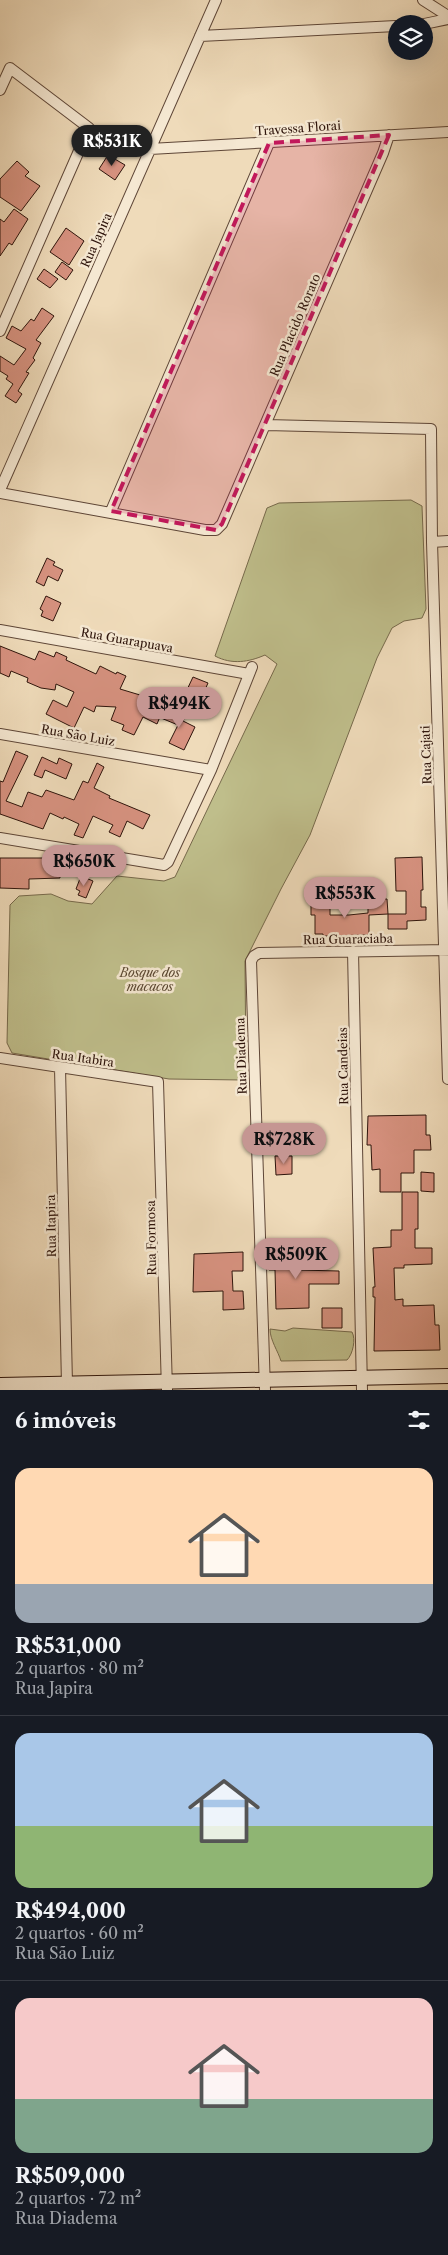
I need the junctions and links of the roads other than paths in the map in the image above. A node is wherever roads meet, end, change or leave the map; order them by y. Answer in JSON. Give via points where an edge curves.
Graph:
{"nodes":[{"id":1,"x":216,"y":0,"type":"edge"},
{"id":2,"x":423,"y":0,"type":"edge"},
{"id":3,"x":448,"y":18,"type":"edge"},
{"id":4,"x":433,"y":22,"type":"edge"},
{"id":5,"x":388,"y":26,"type":"edge"},
{"id":6,"x":200,"y":36,"type":"junction"},
{"id":7,"x":0,"y":90,"type":"edge"},
{"id":8,"x":448,"y":132,"type":"edge"},
{"id":9,"x":389,"y":135,"type":"junction"},
{"id":10,"x":269,"y":143,"type":"junction"},
{"id":11,"x":150,"y":148,"type":"junction"},
{"id":12,"x":0,"y":331,"type":"edge"},
{"id":13,"x":266,"y":425,"type":"junction"},
{"id":14,"x":0,"y":491,"type":"edge"},
{"id":15,"x":111,"y":511,"type":"junction"},
{"id":16,"x":448,"y":541,"type":"edge"},
{"id":17,"x":432,"y":542,"type":"junction"},
{"id":18,"x":0,"y":630,"type":"edge"},
{"id":19,"x":0,"y":734,"type":"edge"},
{"id":20,"x":211,"y":770,"type":"junction"},
{"id":21,"x":0,"y":838,"type":"edge"},
{"id":22,"x":446,"y":950,"type":"edge"},
{"id":23,"x":353,"y":951,"type":"junction"},
{"id":24,"x":251,"y":960,"type":"joint"},
{"id":25,"x":0,"y":1058,"type":"edge"},
{"id":26,"x":60,"y":1068,"type":"junction"},
{"id":27,"x":448,"y":1079,"type":"edge"},
{"id":28,"x":160,"y":1086,"type":"joint"},
{"id":29,"x":448,"y":1376,"type":"edge"},
{"id":30,"x":362,"y":1384,"type":"edge"},
{"id":31,"x":0,"y":1385,"type":"edge"},
{"id":32,"x":265,"y":1385,"type":"edge"},
{"id":33,"x":74,"y":1386,"type":"edge"},
{"id":34,"x":167,"y":1386,"type":"edge"}],
"edges":[{"from":1,"to":6,"type":"street","name":"Rua Japira"},
{"from":2,"to":3,"type":"street"},
{"from":3,"to":4,"type":"street"},
{"from":5,"to":6,"type":"street"},
{"from":6,"to":11,"type":"street","name":"Rua Japira"},
{"from":7,"to":12,"type":"street","via":[[10,68],[88,128]]},
{"from":8,"to":9,"type":"street","name":"Travessa Florai"},
{"from":9,"to":10,"type":"street","name":"Travessa Florai"},
{"from":9,"to":13,"type":"street","name":"Rua Placido Rorato"},
{"from":10,"to":11,"type":"street","name":"Travessa Florai"},
{"from":10,"to":15,"type":"street"},
{"from":11,"to":14,"type":"street","name":"Rua Japira"},
{"from":13,"to":15,"type":"street","name":"Rua Placido Rorato","via":[[222,524],[216,530]]},
{"from":13,"to":17,"type":"street","name":"Rua Cajati","via":[[432,429]]},
{"from":14,"to":15,"type":"street"},
{"from":16,"to":17,"type":"street"},
{"from":17,"to":22,"type":"street","name":"Rua Cajati"},
{"from":18,"to":20,"type":"street","name":"Rua Guarapuava","via":[[250,670]]},
{"from":19,"to":20,"type":"street","name":"Rua São Luiz"},
{"from":20,"to":21,"type":"street","via":[[164,865]]},
{"from":22,"to":23,"type":"street","name":"Rua Guaraciaba"},
{"from":22,"to":27,"type":"street","name":"Rua Cajati"},
{"from":23,"to":24,"type":"street","name":"Rua Guaraciaba","via":[[259,953]]},
{"from":23,"to":30,"type":"street","name":"Rua Candeias"},
{"from":24,"to":32,"type":"street","name":"Rua Diadema"},
{"from":25,"to":26,"type":"street","name":"Rua Itabira"},
{"from":26,"to":28,"type":"street","name":"Rua Itabira","via":[[156,1080]]},
{"from":26,"to":33,"type":"street","name":"Rua Itapira"},
{"from":28,"to":34,"type":"street","name":"Rua Formosa"},
{"from":29,"to":30,"type":"street"},
{"from":30,"to":32,"type":"street"},
{"from":31,"to":33,"type":"street"},
{"from":32,"to":34,"type":"street"},
{"from":33,"to":34,"type":"street"}]}
